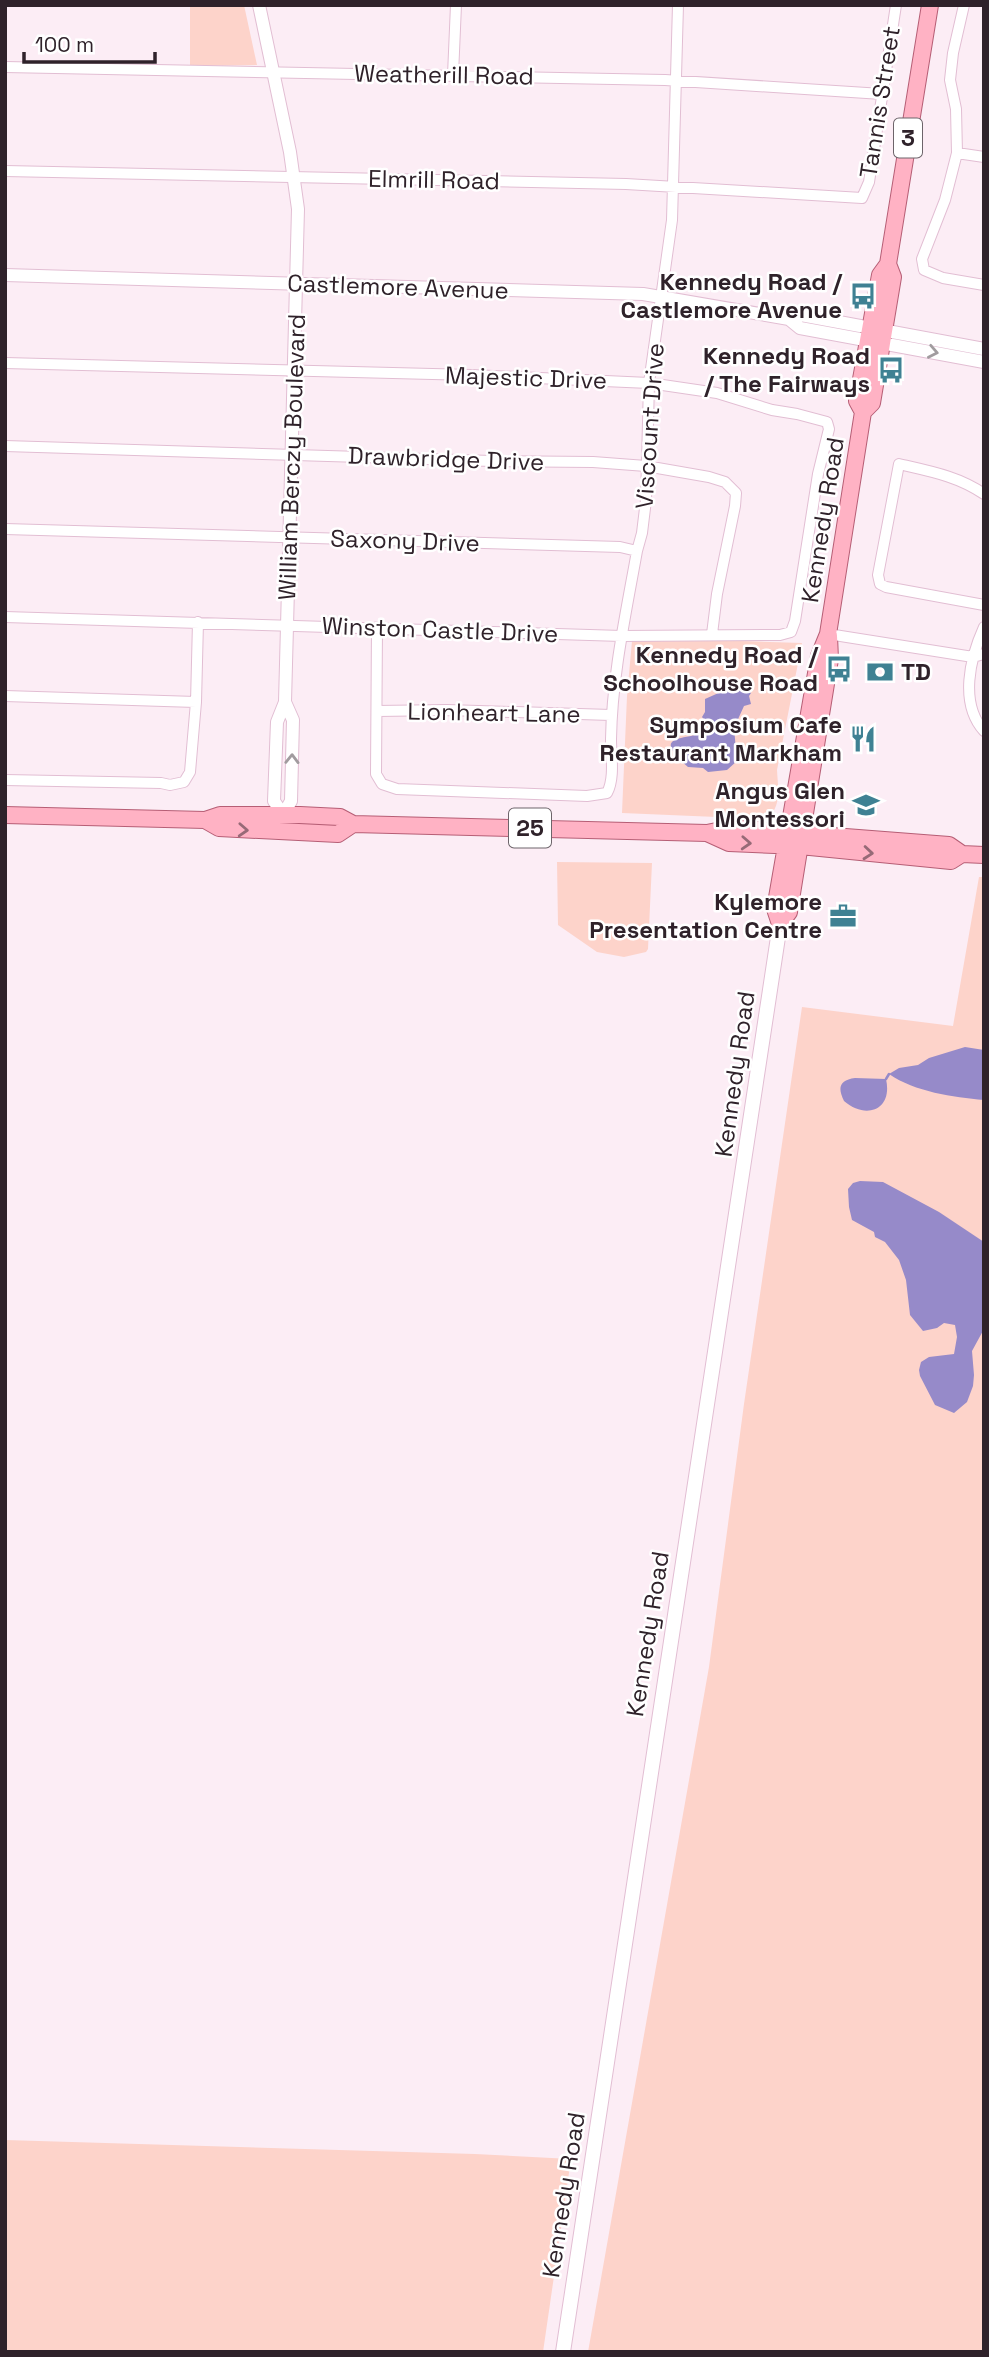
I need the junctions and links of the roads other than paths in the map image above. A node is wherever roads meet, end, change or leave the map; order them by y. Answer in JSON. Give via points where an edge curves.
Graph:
{"nodes":[{"id":1,"x":259,"y":5,"type":"edge"},
{"id":2,"x":456,"y":5,"type":"edge"},
{"id":3,"x":678,"y":5,"type":"edge"},
{"id":4,"x":896,"y":5,"type":"edge"},
{"id":5,"x":930,"y":5,"type":"edge"},
{"id":6,"x":964,"y":5,"type":"edge"},
{"id":7,"x":5,"y":67,"type":"edge"},
{"id":8,"x":273,"y":73,"type":"junction"},
{"id":9,"x":453,"y":75,"type":"junction"},
{"id":10,"x":676,"y":80,"type":"junction"},
{"id":11,"x":882,"y":94,"type":"junction"},
{"id":12,"x":957,"y":153,"type":"junction"},
{"id":13,"x":984,"y":157,"type":"edge"},
{"id":14,"x":5,"y":171,"type":"edge"},
{"id":15,"x":295,"y":177,"type":"junction"},
{"id":16,"x":673,"y":187,"type":"junction"},
{"id":17,"x":862,"y":198,"type":"joint"},
{"id":18,"x":5,"y":275,"type":"edge"},
{"id":19,"x":296,"y":284,"type":"junction"},
{"id":20,"x":984,"y":285,"type":"edge"},
{"id":21,"x":661,"y":296,"type":"junction"},
{"id":22,"x":876,"y":335,"type":"junction"},
{"id":23,"x":984,"y":349,"type":"edge"},
{"id":24,"x":984,"y":362,"type":"edge"},
{"id":25,"x":5,"y":363,"type":"edge"},
{"id":26,"x":294,"y":371,"type":"junction"},
{"id":27,"x":649,"y":383,"type":"junction"},
{"id":28,"x":5,"y":446,"type":"edge"},
{"id":29,"x":293,"y":454,"type":"junction"},
{"id":30,"x":646,"y":466,"type":"junction"},
{"id":31,"x":984,"y":494,"type":"edge"},
{"id":32,"x":5,"y":529,"type":"edge"},
{"id":33,"x":290,"y":538,"type":"junction"},
{"id":34,"x":637,"y":551,"type":"junction"},
{"id":35,"x":984,"y":605,"type":"edge"},
{"id":36,"x":5,"y":617,"type":"edge"},
{"id":37,"x":198,"y":622,"type":"junction"},
{"id":38,"x":287,"y":625,"type":"junction"},
{"id":39,"x":984,"y":627,"type":"edge"},
{"id":40,"x":377,"y":628,"type":"junction"},
{"id":41,"x":790,"y":632,"type":"joint"},
{"id":42,"x":712,"y":634,"type":"junction"},
{"id":43,"x":828,"y":634,"type":"junction"},
{"id":44,"x":622,"y":636,"type":"junction"},
{"id":45,"x":979,"y":656,"type":"edge"},
{"id":46,"x":5,"y":696,"type":"edge"},
{"id":47,"x":196,"y":702,"type":"junction"},
{"id":48,"x":377,"y":711,"type":"junction"},
{"id":49,"x":611,"y":715,"type":"junction"},
{"id":50,"x":984,"y":731,"type":"edge"},
{"id":51,"x":5,"y":780,"type":"edge"},
{"id":52,"x":5,"y":815,"type":"edge"},
{"id":53,"x":283,"y":815,"type":"junction"},
{"id":54,"x":205,"y":820,"type":"junction"},
{"id":55,"x":353,"y":824,"type":"junction"},
{"id":56,"x":795,"y":839,"type":"junction"},
{"id":57,"x":984,"y":855,"type":"edge"},
{"id":58,"x":780,"y":925,"type":"joint"},
{"id":59,"x":563,"y":2352,"type":"edge"}],
"edges":[{"from":1,"to":8,"type":"street","name":"William Berczy Boulevard"},
{"from":2,"to":9,"type":"street"},
{"from":3,"to":10,"type":"street","name":"Viscount Drive"},
{"from":4,"to":11,"type":"street","name":"Tannis Street"},
{"from":5,"to":22,"type":"main road","name":"Kennedy Road","number":"3","via":[[888,264],[893,277]]},
{"from":6,"to":12,"type":"street","via":[[950,80]]},
{"from":7,"to":8,"type":"street","name":"Weatherill Road"},
{"from":8,"to":9,"type":"street","name":"Weatherill Road"},
{"from":8,"to":15,"type":"street","name":"William Berczy Boulevard"},
{"from":9,"to":10,"type":"street","name":"Weatherill Road"},
{"from":10,"to":11,"type":"street","name":"Weatherill Road"},
{"from":10,"to":16,"type":"street","name":"Viscount Drive"},
{"from":11,"to":17,"type":"street","name":"Tannis Street","via":[[869,182]]},
{"from":12,"to":13,"type":"street"},
{"from":12,"to":20,"type":"street","via":[[945,200],[926,243],[924,270]]},
{"from":14,"to":15,"type":"street","name":"Elmrill Road"},
{"from":15,"to":16,"type":"street","name":"Elmrill Road"},
{"from":15,"to":19,"type":"street","name":"William Berczy Boulevard"},
{"from":16,"to":17,"type":"street","name":"Elmrill Road"},
{"from":16,"to":21,"type":"street","name":"Viscount Drive"},
{"from":18,"to":19,"type":"street","name":"Castlemore Avenue"},
{"from":19,"to":21,"type":"street","name":"Castlemore Avenue"},
{"from":19,"to":26,"type":"street","name":"William Berczy Boulevard"},
{"from":21,"to":22,"type":"street","name":"Castlemore Avenue","via":[[789,319],[801,315]]},
{"from":21,"to":27,"type":"street","name":"Viscount Drive"},
{"from":22,"to":23,"type":"street"},
{"from":22,"to":24,"type":"street","one_way":true},
{"from":22,"to":43,"type":"main road","name":"Kennedy Road","number":"3","via":[[872,403],[863,412]]},
{"from":25,"to":26,"type":"street","name":"Majestic Drive"},
{"from":26,"to":27,"type":"street","name":"Majestic Drive"},
{"from":26,"to":29,"type":"street","name":"William Berczy Boulevard"},
{"from":27,"to":30,"type":"street","name":"Viscount Drive"},
{"from":27,"to":41,"type":"street","name":"Majestic Drive","via":[[717,393],[827,422]]},
{"from":28,"to":29,"type":"street","name":"Drawbridge Drive"},
{"from":29,"to":30,"type":"street","name":"Drawbridge Drive"},
{"from":29,"to":33,"type":"street","name":"William Berczy Boulevard"},
{"from":30,"to":34,"type":"street","name":"Viscount Drive","via":[[646,500]]},
{"from":30,"to":42,"type":"street","name":"Drawbridge Drive","via":[[725,482],[736,493]]},
{"from":31,"to":35,"type":"street","via":[[947,475],[899,464],[878,575],[886,587]]},
{"from":32,"to":33,"type":"street","name":"Saxony Drive"},
{"from":33,"to":34,"type":"street","name":"Saxony Drive"},
{"from":33,"to":38,"type":"street","name":"William Berczy Boulevard"},
{"from":34,"to":44,"type":"street","name":"Viscount Drive"},
{"from":36,"to":37,"type":"street","name":"Winston Castle Drive"},
{"from":37,"to":38,"type":"street","name":"Winston Castle Drive"},
{"from":37,"to":47,"type":"street"},
{"from":38,"to":40,"type":"street","name":"Winston Castle Drive"},
{"from":38,"to":53,"type":"street","name":"William Berczy Boulevard","via":[[285,702],[293,720],[291,802]]},
{"from":39,"to":45,"type":"street","via":[[976,643]]},
{"from":40,"to":44,"type":"street","name":"Winston Castle Drive"},
{"from":40,"to":48,"type":"street"},
{"from":41,"to":42,"type":"street","name":"Winston Castle Drive"},
{"from":42,"to":44,"type":"street","name":"Winston Castle Drive"},
{"from":43,"to":45,"type":"street"},
{"from":43,"to":56,"type":"main road","name":"Kennedy Road","number":"3","via":[[820,656]]},
{"from":44,"to":49,"type":"street","name":"Viscount Drive"},
{"from":45,"to":50,"type":"street","via":[[970,676],[970,704]]},
{"from":46,"to":47,"type":"street"},
{"from":47,"to":51,"type":"street","via":[[190,772],[184,782]]},
{"from":48,"to":49,"type":"street","name":"Lionheart Lane"},
{"from":48,"to":49,"type":"street","name":"Viscount Drive","via":[[376,774],[382,784],[397,789],[587,796],[607,793],[610,787]]},
{"from":52,"to":54,"type":"main road","number":"25"},
{"from":53,"to":54,"type":"main road","number":"25","via":[[220,815]]},
{"from":53,"to":55,"type":"main road","number":"25","via":[[340,817]]},
{"from":54,"to":55,"type":"main road","number":"25","one_way":true,"via":[[219,828],[338,834]]},
{"from":55,"to":56,"type":"main road","number":"25","via":[[706,833],[729,842]]},
{"from":56,"to":57,"type":"main road","number":"25","via":[[951,861],[962,854]]},
{"from":56,"to":58,"type":"main road","name":"Kennedy Road","number":"3","via":[[775,909]]},
{"from":58,"to":59,"type":"main road","name":"Kennedy Road","number":"3"}]}
